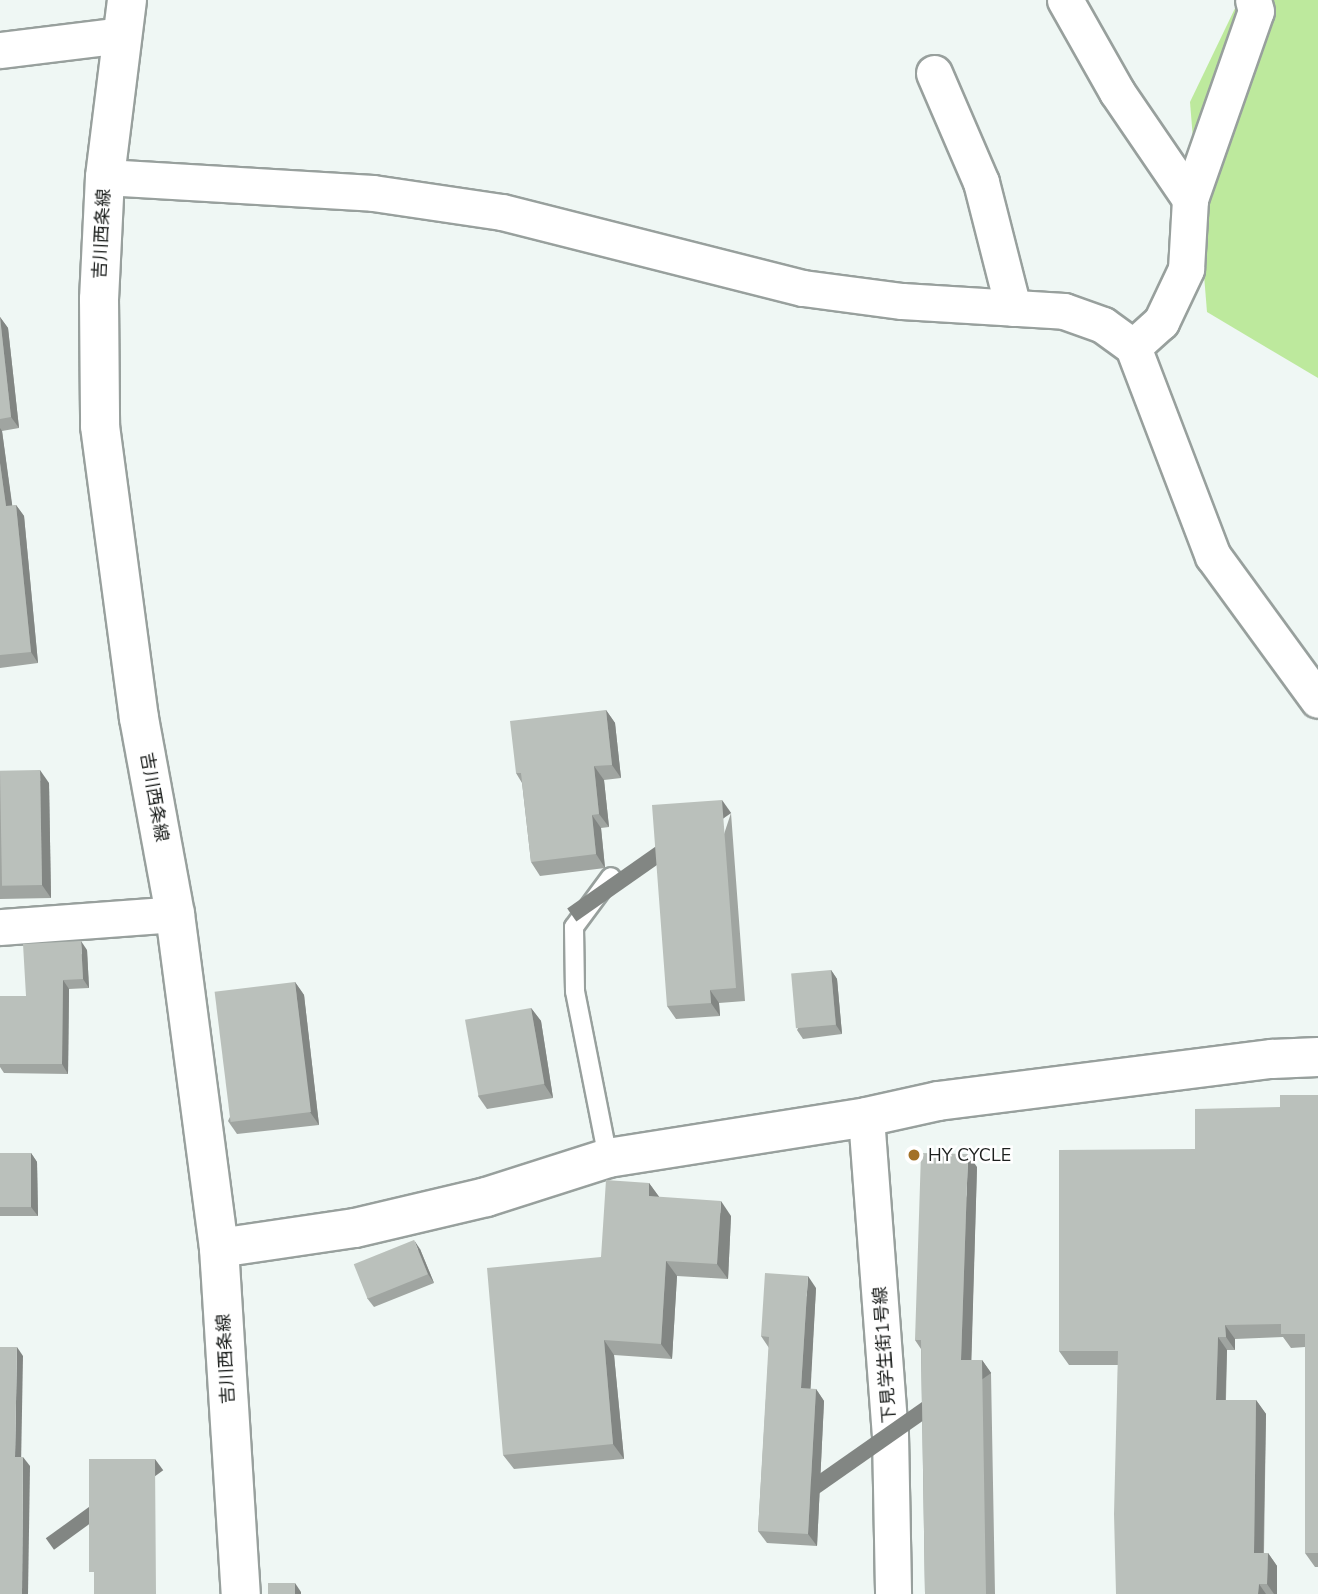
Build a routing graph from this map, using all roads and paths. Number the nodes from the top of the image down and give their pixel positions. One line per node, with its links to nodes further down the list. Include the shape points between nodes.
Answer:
1 (1065, 0): 7 (street, via 1116,92)
2 (1253, 0): 7 (street, via 1256,11)
3 (124, 18): 4 (street); 6 (main road, 吉川西条線)
4 (0, 50)
5 (934, 73): 8 (street, via 981,182)
6 (105, 177): 8 (street, via 386,194 502,212 803,288 902,301); 12 (main road, 吉川西条線, via 99,299 100,426 139,718)
7 (1190, 199): 9 (street, via 1186,269 1161,322)
8 (1013, 308): 9 (street, via 1064,312 1103,325)
9 (1133, 347): 10 (street, via 1213,556)
10 (1318, 700)
11 (611, 877): 16 (lane, via 574,927 575,991)
12 (175, 914): 13 (street); 17 (main road, 吉川西条線)
13 (0, 927)
14 (1318, 1056): 15 (main road, via 937,1101)
15 (866, 1117): 16 (main road); 19 (street, 下見学生街1号線, via 890,1434)
16 (608, 1158): 17 (main road, via 486,1196 355,1228)
17 (219, 1248): 18 (main road, 吉川西条線)
18 (241, 1594)
19 (893, 1594)

